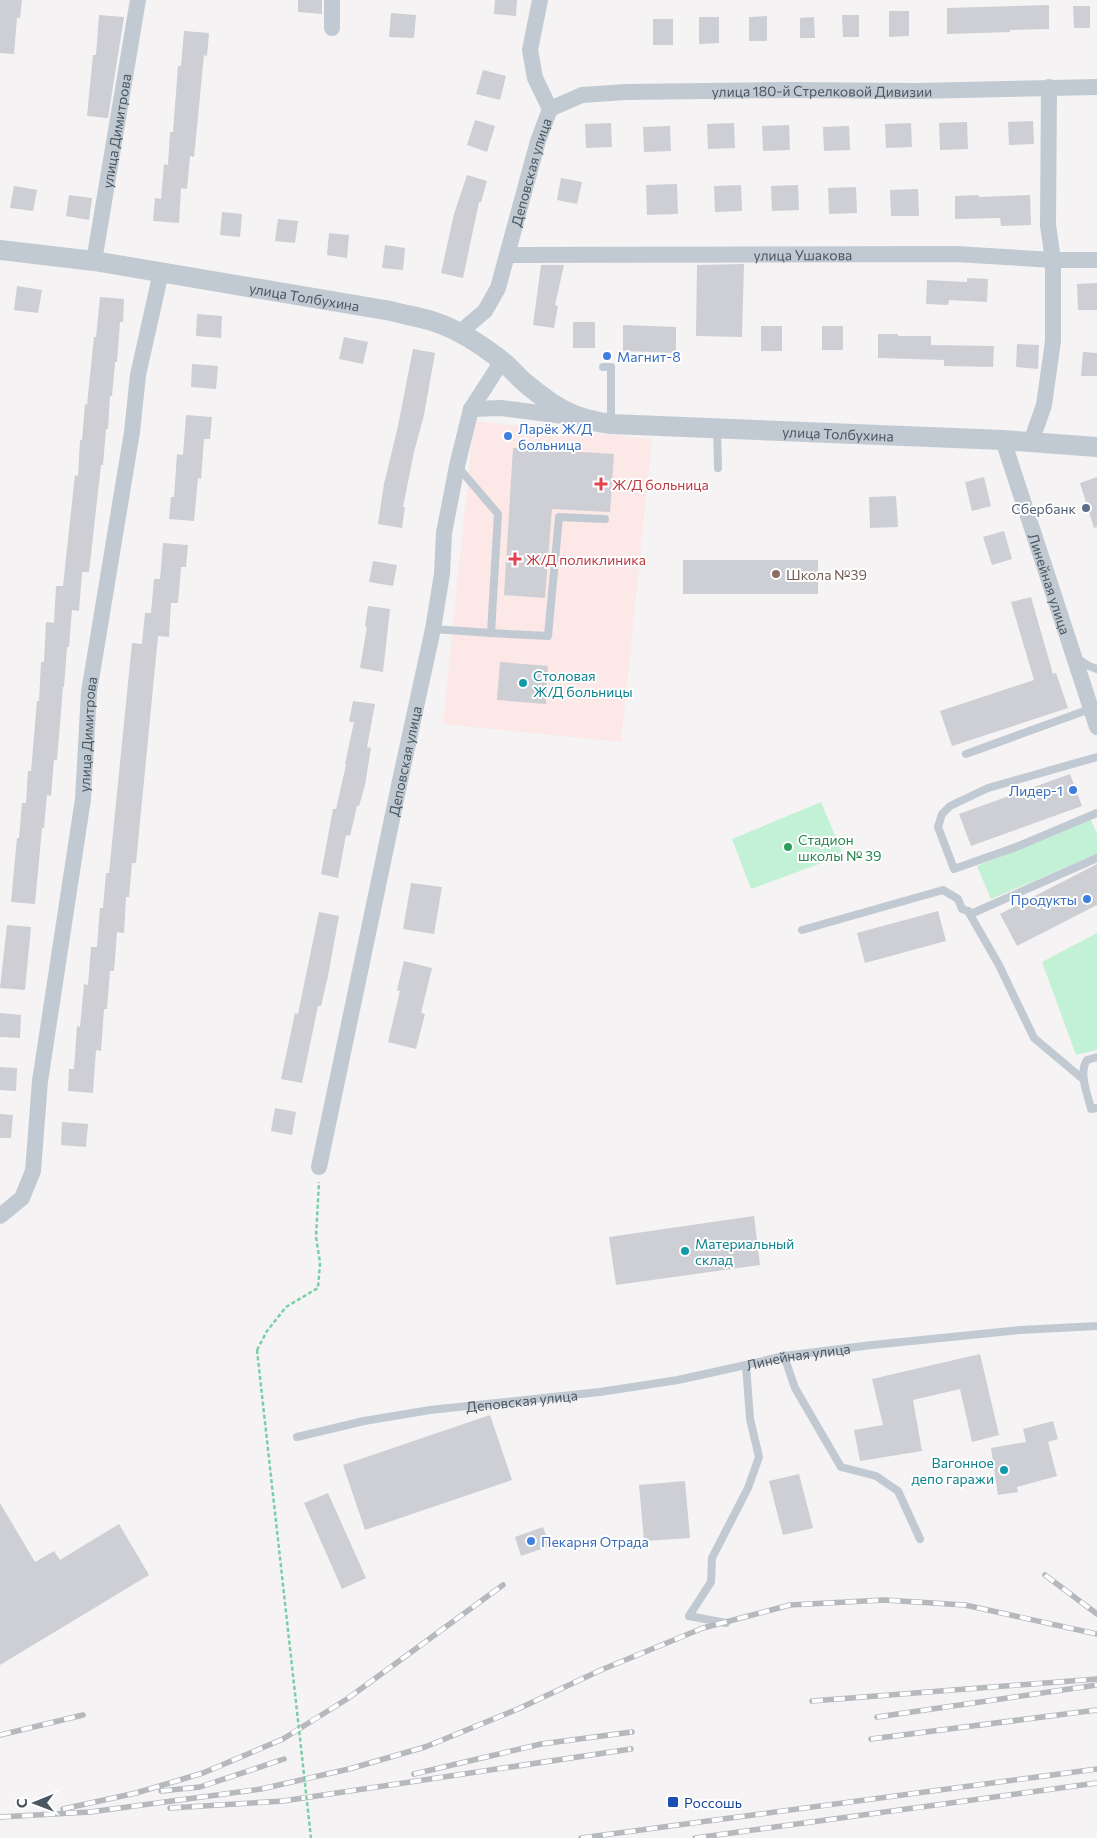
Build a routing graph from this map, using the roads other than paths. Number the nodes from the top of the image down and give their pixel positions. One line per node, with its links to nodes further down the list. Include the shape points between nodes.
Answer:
1 (138, 0): 12 (street, улица Димитрова)
2 (332, 0): 4 (street)
3 (540, 0): 7 (street, Деповская улица, via 530,50 535,78)
4 (332, 28)
5 (1049, 87): 6 (street, улица 180-й Стрелковой Дивизии); 7 (street, улица 180-й Стрелковой Дивизии, via 626,92 582,95); 10 (street, via 1048,225)
6 (1097, 87)
7 (550, 109): 9 (street, Деповская улица, via 538,140)
8 (0, 250): 12 (street, улица Толбухина)
9 (508, 256): 10 (street, улица Ушакова, via 955,254); 14 (street, Деповская улица, via 498,288 485,311)
10 (1053, 260): 11 (street, улица Ушакова); 22 (street, via 1053,341 1044,405)
11 (1097, 260)
12 (94, 261): 13 (street, улица Толбухина)
13 (161, 272): 14 (street, улица Толбухина, via 391,312 433,321); 43 (street, улица Димитрова, via 138,375 132,432 89,692 83,800 40,1081 33,1171 22,1198)
14 (459, 333): 15 (street, улица Толбухина)
15 (502, 361): 17 (street, Деповская улица); 18 (street, улица Толбухина, via 524,382)
16 (603, 367): 19 (lane, via 611,367)
17 (471, 409): 18 (street, улица Толбухина, via 501,408); 24 (street, Деповская улица)
18 (578, 418): 19 (street, улица Толбухина)
19 (612, 424): 20 (street, улица Толбухина)
20 (717, 429): 21 (street, улица Толбухина); 25 (lane)
21 (1003, 440): 22 (street, улица Толбухина); 29 (street, Линейная улица)
22 (1031, 442): 23 (street, улица Толбухина)
23 (1097, 447)
24 (456, 466): 27 (street, Деповская улица, via 444,533 442,574); 28 (lane, via 498,514)
25 (718, 468)
26 (605, 519): 28 (lane, via 559,517 548,636)
27 (433, 630): 28 (lane); 42 (street, Деповская улица)
28 (491, 633)
29 (1074, 657): 30 (lane); 31 (street, Линейная улица)
30 (1097, 669)
31 (1090, 709): 32 (street, Линейная улица); 33 (lane)
32 (1097, 728)
33 (966, 754)
34 (1097, 757): 35 (lane, via 988,788 950,806 942,814 938,827 954,869)
35 (1097, 813)
36 (1097, 858): 37 (lane, via 973,913)
37 (968, 912): 38 (lane, via 962,909 958,899 943,890); 40 (lane, via 999,965 1034,1038)
38 (802, 930)
39 (1097, 1057): 40 (lane, via 1087,1060)
40 (1084, 1080): 41 (lane, via 1091,1109)
41 (1097, 1108)
42 (319, 1167)
43 (0, 1216)
44 (1097, 1326): 45 (lane, Линейная улица, via 1020,1330)
45 (784, 1356): 46 (lane, Линейная улица); 48 (lane, via 794,1388 841,1467 876,1476 898,1490)
46 (746, 1365): 47 (lane, Деповская улица, via 600,1392 430,1410); 49 (lane, Линейная улица, via 750,1419 759,1457 748,1488 712,1558 711,1582 688,1616)
47 (296, 1437)
48 (920, 1539)
49 (726, 1623)

